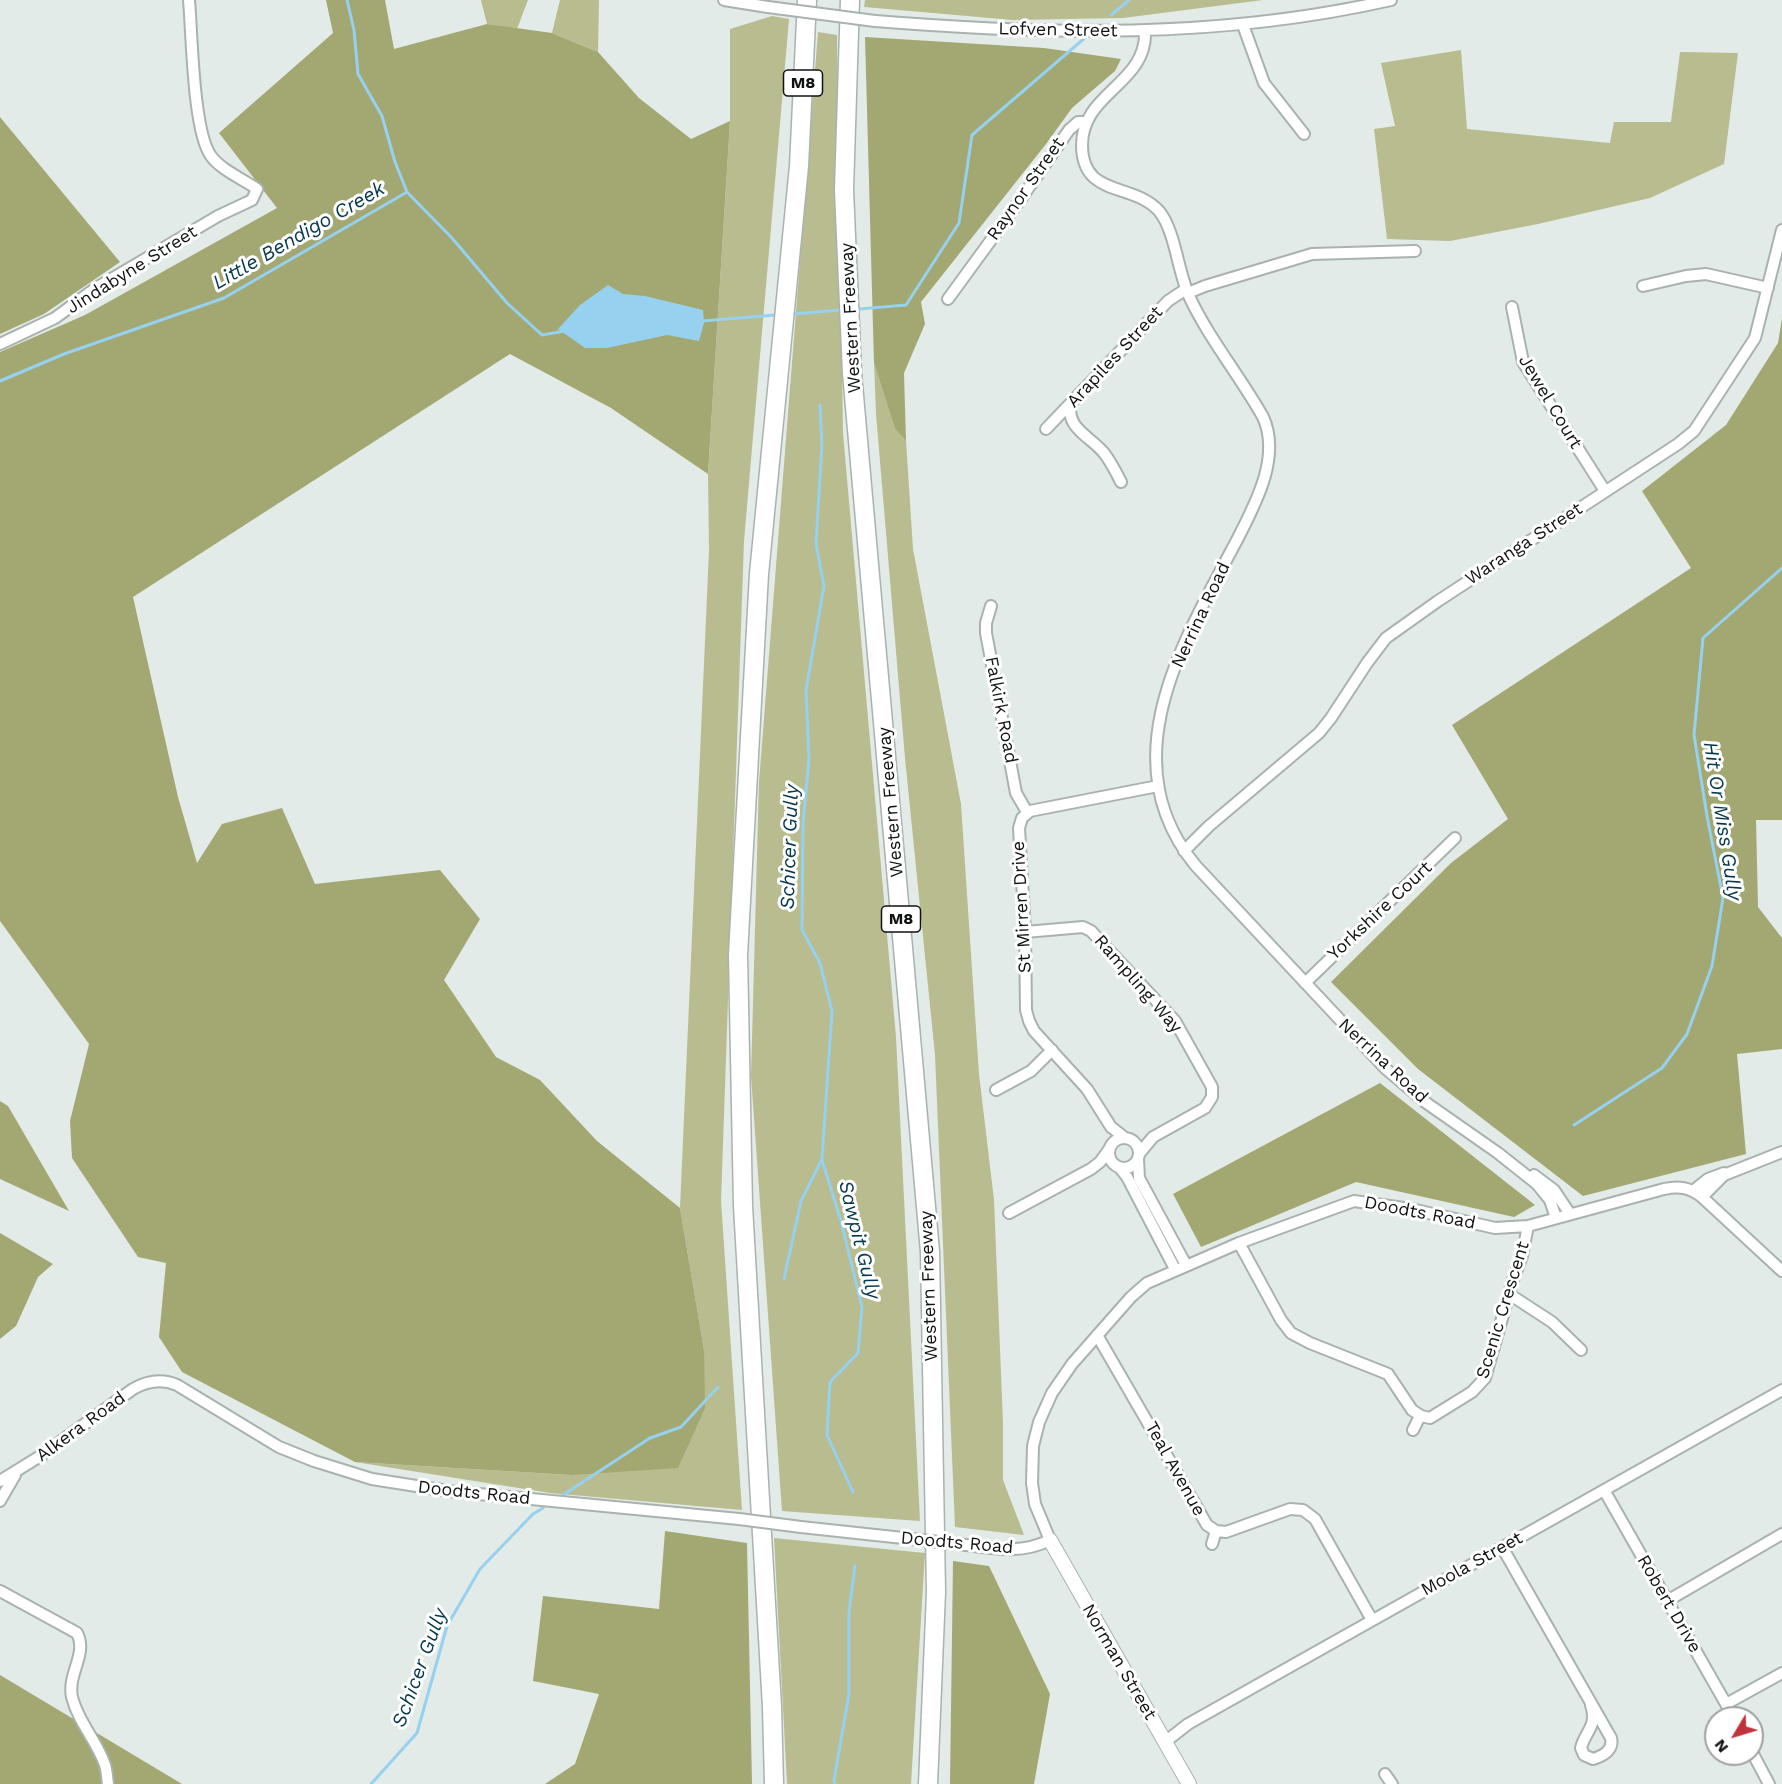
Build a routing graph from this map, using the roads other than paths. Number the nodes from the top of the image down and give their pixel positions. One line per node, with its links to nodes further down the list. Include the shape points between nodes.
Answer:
1 (189, 0): 17 (street, Jindabyne Street, via 196,94 205,146 212,158 257,189 252,200 96,288 55,318)
2 (724, 0): 7 (street, Lofven Street, bridge, via 875,21 1034,31)
3 (807, 0): 75 (highway, M8, via 799,166 759,574 738,955 743,1206)
4 (850, 0): 76 (highway, Western Freeway / M8, via 844,190 852,373 930,1252 936,1592)
5 (1391, 0): 6 (street, Lofven Street)
6 (1243, 25): 7 (street, Lofven Street); 9 (street, via 1264,83)
7 (1145, 30): 8 (street, Raynor Street, via 1144,49 1136,67 1099,103)
8 (1086, 122): 14 (street, Nerrina Road, via 1082,147 1090,173 1101,183 1140,198 1158,210); 15 (street, Raynor Street, via 1078,122 1069,130)
9 (1304, 134)
10 (1782, 230): 13 (street, Waranga Street)
11 (1415, 251): 14 (street, Arapiles Street, via 1312,254)
12 (1643, 286): 13 (street, via 1706,274)
13 (1768, 288): 21 (street, Waranga Street, via 1753,342 1694,431)
14 (1187, 291): 18 (street, Arapiles Street, via 1168,301); 23 (street, Nerrina Road, via 1263,417 1269,450 1256,502 1181,650 1171,678 1156,737)
15 (948, 299)
16 (1512, 307): 21 (street, Jewel Court, via 1523,362)
17 (0, 344)
18 (1071, 403): 19 (street, Arapiles Street); 20 (street, via 1072,423 1102,451)
19 (1046, 429)
20 (1121, 482)
21 (1605, 490): 26 (street, Waranga Street, via 1386,638 1319,733)
22 (991, 606): 24 (street, Falkirk Road, via 986,627 989,650 1016,793)
23 (1158, 786): 24 (street); 26 (street, Nerrina Road, via 1165,815)
24 (1027, 812): 27 (street, St Mirren Drive, via 1019,828)
25 (1455, 838): 28 (street, Yorkshire Court)
26 (1181, 847): 28 (street, Nerrina Road)
27 (1025, 932): 29 (street, St Mirren Drive, via 1028,1018); 32 (street, Rampling Way, via 1083,927 1091,931 1174,1021 1213,1090 1209,1104 1202,1110)
28 (1305, 983): 36 (street, Nerrina Road, via 1405,1086)
29 (1052, 1050): 30 (street, via 1031,1071); 31 (street, St Mirren Drive)
30 (996, 1090)
31 (1101, 1111): 33 (street, St Mirren Drive, via 1113,1129); 34 (street, St Mirren Drive)
32 (1160, 1132): 33 (street); 37 (street)
33 (1126, 1138): 34 (street, via 1116,1140); 37 (street, via 1135,1142)
34 (1110, 1147): 38 (street, via 1110,1158); 39 (street)
35 (1782, 1152): 40 (street, via 1713,1176)
36 (1498, 1153): 42 (street, Nerrina Road, via 1548,1184); 43 (street, Nerrina Road, via 1543,1191)
37 (1138, 1156): 38 (street, via 1131,1166); 46 (street, via 1141,1181)
38 (1118, 1166): 39 (street); 47 (street)
39 (1091, 1169): 41 (street)
40 (1697, 1194): 42 (street, Doodts Road, via 1671,1188); 48 (street)
41 (1009, 1213)
42 (1570, 1214): 43 (street, Doodts Road)
43 (1556, 1218): 44 (street, Doodts Road)
44 (1528, 1226): 45 (street, Doodts Road, via 1495,1228 1354,1201); 49 (street, Scenic Crescent)
45 (1239, 1243): 46 (street, Doodts Road); 54 (street, via 1291,1333 1302,1343 1388,1374 1410,1408)
46 (1186, 1265): 47 (street, Doodts Road)
47 (1175, 1269): 50 (street, Doodts Road, via 1141,1288)
48 (1782, 1271)
49 (1509, 1294): 51 (street, via 1552,1322); 54 (street, Scenic Crescent, via 1484,1381 1436,1416)
50 (1097, 1335): 60 (street, Teal Avenue, via 1201,1517); 62 (street, Doodts Road, via 1062,1378 1037,1430 1033,1493)
51 (1581, 1350)
52 (164, 1381): 56 (street, Alkera Road, via 133,1389); 62 (street, Doodts Road, bridge, via 177,1385 279,1447 372,1479 448,1491 966,1545 1022,1550)
53 (1782, 1390): 58 (street, Moola Street)
54 (1420, 1416): 55 (street)
55 (1413, 1430)
56 (16, 1472): 57 (street, Alkera Road); 59 (street)
57 (0, 1481)
58 (1604, 1490): 64 (street, Moola Street); 66 (street, Robert Drive)
59 (0, 1501)
60 (1216, 1531): 63 (street); 67 (street, Teal Avenue, via 1231,1531 1290,1509 1308,1512)
61 (1782, 1534): 66 (street)
62 (1050, 1540): 71 (street, Norman Street)
63 (1212, 1544)
64 (1502, 1547): 67 (street, Moola Street); 70 (street)
65 (0, 1591): 74 (street, via 77,1633 81,1652 71,1695 105,1766)
66 (1667, 1601): 69 (street, Robert Drive)
67 (1372, 1620): 71 (street, Moola Street, via 1188,1724)
68 (1782, 1673): 69 (street)
69 (1726, 1704)
70 (1591, 1705): 70 (street, via 1612,1741 1608,1751 1593,1759 1581,1750 1593,1724)
71 (1165, 1742): 77 (street, Norman Street)
72 (1759, 1766): 79 (street)
73 (1385, 1774): 78 (street)
74 (108, 1784)
75 (774, 1784)
76 (928, 1784)
77 (1189, 1784)
78 (1392, 1784)
79 (1769, 1784)

